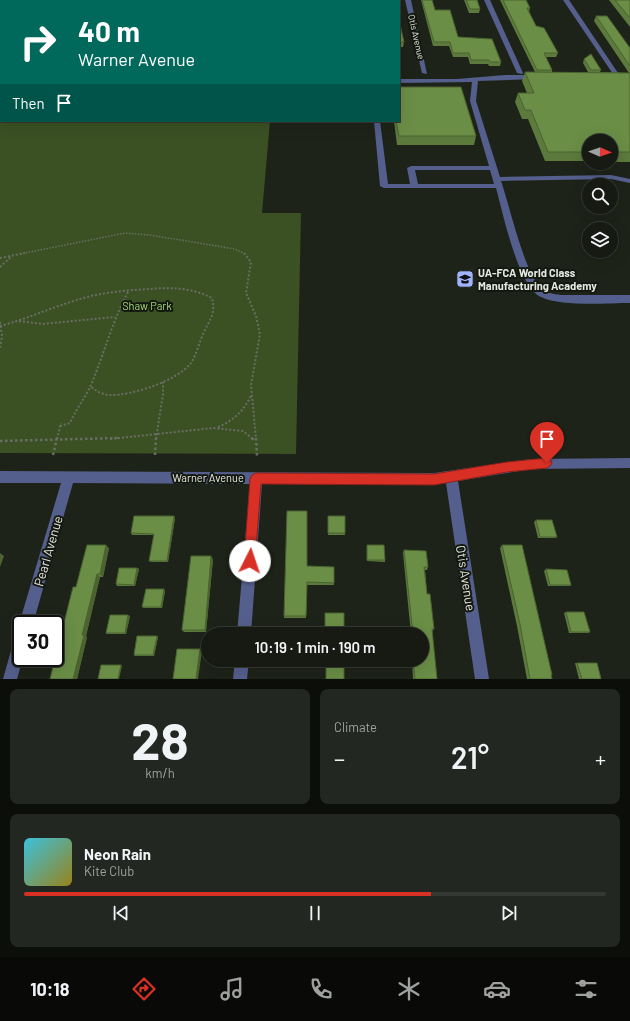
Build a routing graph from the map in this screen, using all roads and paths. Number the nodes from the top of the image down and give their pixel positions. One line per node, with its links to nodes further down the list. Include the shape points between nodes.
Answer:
1 (408, 0): 4 (street, Otis Avenue)
2 (487, 0): 5 (street)
3 (566, 0): 6 (street)
4 (425, 73)
5 (520, 73)
6 (615, 73)
7 (544, 77): 10 (street)
8 (606, 77): 9 (street)
9 (622, 78)
10 (475, 80): 11 (street); 13 (street, via 473,101)
11 (400, 81)
12 (377, 122): 16 (street, via 384,186)
13 (493, 168): 15 (street); 16 (street, via 411,168)
14 (630, 181): 15 (street, via 611,177)
15 (498, 183): 16 (street); 21 (street, via 528,277 539,293 561,299)
16 (414, 186)
17 (12, 256): 18 (path); 19 (path); 29 (path, via 125,233 241,251 251,262 246,294 256,316 260,334 252,371)
18 (0, 258)
19 (0, 267)
20 (128, 292): 22 (path); 23 (path, via 87,297); 27 (path, via 154,288 198,290 207,294 215,304 191,363)
21 (630, 299)
22 (115, 317): 23 (path, via 42,324); 28 (path)
23 (19, 320): 25 (path)
24 (0, 322): 25 (path)
25 (0, 325): 26 (path)
26 (0, 349)
27 (163, 382): 28 (path, via 115,395 98,393); 31 (path)
28 (90, 386): 33 (path, via 70,423 60,425)
29 (251, 394): 30 (path, via 245,407 235,417 228,423); 34 (path)
30 (214, 428): 31 (path); 34 (path, via 243,431 252,438)
31 (157, 434): 33 (path, via 105,440); 36 (path)
32 (0, 441): 33 (path)
33 (56, 441): 35 (path)
34 (256, 446): 37 (path)
35 (53, 455)
36 (154, 456)
37 (257, 456)
38 (630, 463): 41 (street, Warner Avenue, via 530,464)
39 (0, 477): 40 (street, Warner Avenue)
40 (69, 477): 42 (street, Warner Avenue); 43 (street, Pearl Avenue)
41 (451, 477): 42 (street, Warner Avenue); 49 (street, Otis Avenue)
42 (256, 479): 44 (street)
43 (29, 615)
44 (245, 627)
45 (13, 667): 47 (street)
46 (241, 667): 48 (street)
47 (10, 679)
48 (240, 679)
49 (482, 679)

